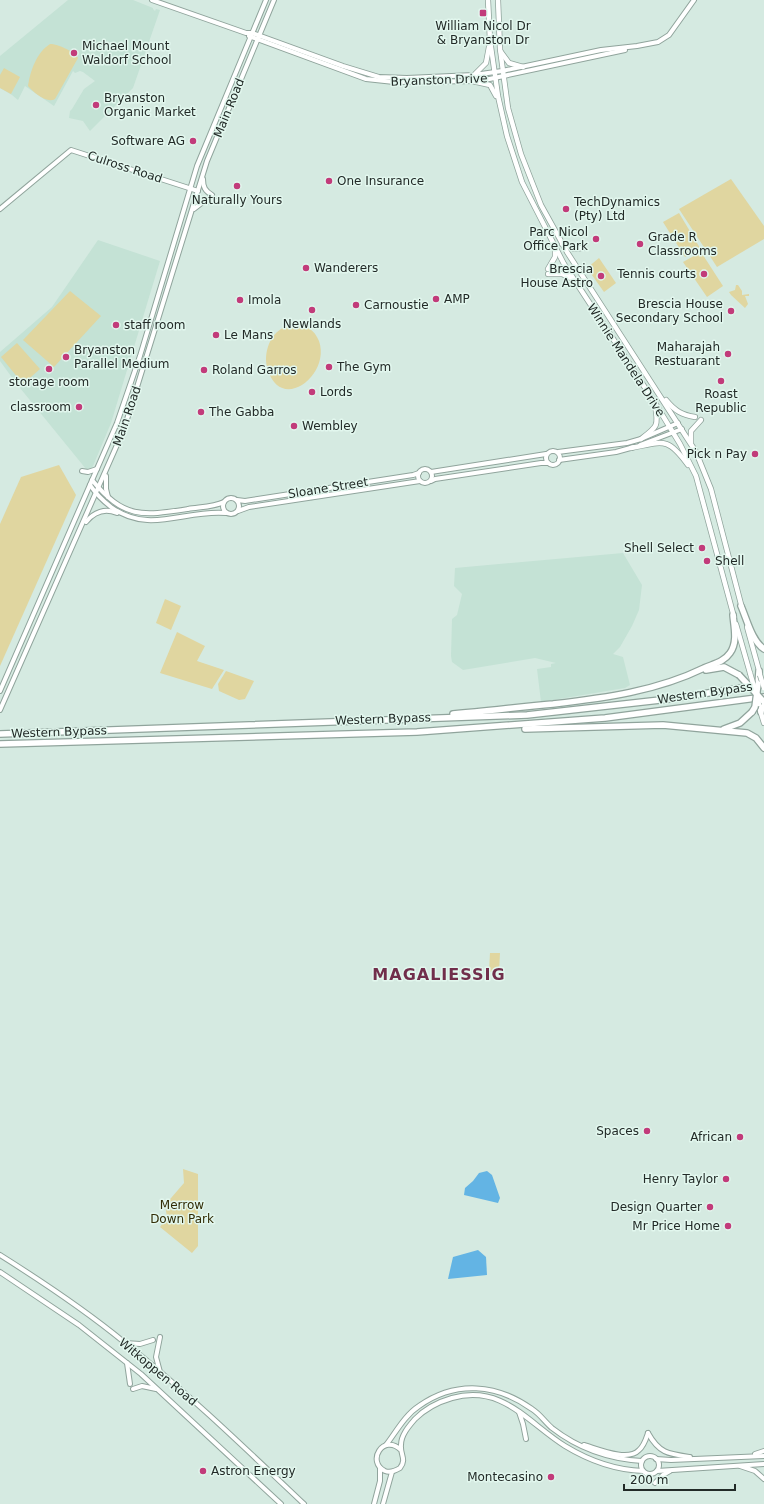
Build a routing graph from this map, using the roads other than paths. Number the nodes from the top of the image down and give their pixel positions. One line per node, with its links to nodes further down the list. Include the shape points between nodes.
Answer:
1 (152, 0): 8 (main road)
2 (266, 0): 9 (main road, Main Road)
3 (274, 0): 7 (main road, Main Road)
4 (488, 0): 12 (main road, Winnie Mandela Drive)
5 (498, 0): 15 (main road, Winnie Mandela Drive)
6 (694, 0): 13 (main road, Bryanston Drive, via 673,31 665,38)
7 (263, 26): 10 (main road, Main Road); 11 (main road)
8 (236, 30): 9 (main road); 14 (main road, via 246,38)
9 (251, 35): 10 (main road, Bryanston Drive); 14 (main road, Main Road)
10 (258, 38): 11 (main road, Bryanston Drive); 20 (main road, Bryanston Drive, via 371,80); 22 (main road, Main Road)
11 (269, 39): 18 (main road, Bryanston Drive, via 379,77)
12 (490, 40): 18 (main road, via 486,63); 19 (main road, Winnie Mandela Drive)
13 (637, 46): 16 (main road, Bryanston Drive, via 601,50); 17 (main road, Bryanston Drive, via 591,58)
14 (246, 49): 24 (main road, Main Road, via 202,152)
15 (500, 49): 16 (main road, via 509,63); 17 (main road, Winnie Mandela Drive)
16 (523, 67): 17 (main road, Bryanston Drive)
17 (502, 74): 19 (main road, Bryanston Drive); 31 (main road, Winnie Mandela Drive, via 512,128 521,154 541,205)
18 (474, 75): 19 (main road, Bryanston Drive)
19 (494, 76): 20 (main road, Bryanston Drive); 21 (main road, Winnie Mandela Drive)
20 (472, 81): 21 (main road, via 490,85)
21 (499, 103): 32 (main road, Winnie Mandela Drive, via 508,142 522,182)
22 (203, 174): 26 (main road, Main Road); 27 (main road, via 204,188)
23 (180, 185): 24 (main road, Culross Road); 25 (main road, Culross Road); 29 (main road, Culross Road, via 71,150)
24 (190, 188): 25 (main road, Main Road); 26 (main road, Culross Road)
25 (189, 193): 26 (main road, Culross Road); 50 (main road, Main Road, via 132,379)
26 (197, 193): 30 (main road, Main Road)
27 (212, 195)
28 (216, 201): 30 (main road, via 203,202)
29 (0, 209)
30 (191, 213): 52 (main road, Main Road, via 128,418)
31 (562, 244): 33 (main road, via 574,249); 35 (main road, Winnie Mandela Drive)
32 (555, 247): 34 (main road, Winnie Mandela Drive); 34 (main road, via 554,258 548,271)
33 (583, 248)
34 (574, 280): 36 (main road, Winnie Mandela Drive)
35 (654, 387): 37 (main road, via 678,413); 39 (main road, Winnie Mandela Drive)
36 (655, 403): 40 (main road, Winnie Mandela Drive); 43 (main road, via 657,423)
37 (695, 417)
38 (700, 420): 44 (main road, via 692,430)
39 (678, 423): 40 (main road); 41 (main road, Winnie Mandela Drive)
40 (669, 426): 42 (main road, Winnie Mandela Drive); 43 (main road)
41 (682, 429): 42 (main road); 44 (main road, Winnie Mandela Drive)
42 (673, 432): 45 (main road); 55 (main road, Winnie Mandela Drive)
43 (641, 439): 46 (main road)
44 (691, 444): 74 (main road, Winnie Mandela Drive, via 710,489)
45 (631, 448): 48 (main road); 55 (main road, via 660,442 669,444 682,456)
46 (558, 452): 47 (main road, via 552,450); 48 (main road)
47 (546, 454): 49 (main road, via 545,459); 54 (main road)
48 (559, 460): 49 (main road, via 554,465)
49 (548, 463): 56 (main road)
50 (98, 468): 51 (main road, via 90,472); 57 (main road, Main Road)
51 (82, 471)
52 (106, 472): 59 (main road, Main Road); 64 (main road)
53 (419, 472): 54 (main road, via 424,469); 58 (main road); 61 (main road, Sloane Street)
54 (431, 472): 56 (main road)
55 (696, 476): 75 (main road, Winnie Mandela Drive)
56 (431, 481): 58 (main road)
57 (91, 482): 59 (main road); 60 (main road); 82 (main road, Main Road)
58 (420, 482): 62 (main road, Sloane Street)
59 (98, 488): 60 (main road, Main Road); 64 (main road)
60 (96, 494): 72 (main road); 73 (main road, Main Road)
61 (285, 494): 62 (main road, via 310,494); 63 (main road, Sloane Street)
62 (312, 497): 68 (main road, Sloane Street)
63 (262, 498): 66 (main road, Sloane Street); 68 (main road)
64 (109, 499): 67 (main road, via 132,511 154,514)
65 (237, 500): 66 (main road, Sloane Street); 67 (main road, via 230,498); 70 (main road, via 240,506)
66 (252, 500): 69 (main road)
67 (224, 502): 71 (main road)
68 (273, 503): 69 (main road, Sloane Street)
69 (256, 506): 70 (main road, Sloane Street)
70 (238, 511): 71 (main road, via 232,515)
71 (226, 513): 72 (main road, via 214,512 153,521)
72 (132, 518): 73 (main road, via 104,511 93,515)
73 (83, 525): 85 (main road, Main Road)
74 (741, 606): 76 (highway, via 755,638); 77 (main road, Winnie Mandela Drive)
75 (733, 615): 78 (highway, via 735,639 732,651 721,661); 79 (main road, Winnie Mandela Drive)
76 (764, 649)
77 (759, 671): 80 (highway, bridge); 81 (main road, Winnie Mandela Drive, bridge)
78 (698, 672): 83 (highway, bridge, via 724,667 739,675); 87 (highway, via 617,696)
79 (750, 673): 80 (highway, bridge); 83 (main road, Winnie Mandela Drive, bridge)
80 (761, 684): 81 (highway, bridge); 83 (highway, bridge); 87 (highway, Western Bypass, via 669,699 527,715)
81 (764, 689)
82 (0, 691)
83 (757, 694): 84 (highway, bridge); 86 (main road, Winnie Mandela Drive, bridge); 89 (highway, bridge, via 755,707 740,724)
84 (764, 699): 86 (highway); 90 (highway, Western Bypass, via 605,718)
85 (0, 710)
86 (761, 712): 88 (main road, Winnie Mandela Drive)
87 (419, 718): 91 (highway, Western Bypass)
88 (764, 723)
89 (720, 730): 90 (highway, via 663,725); 93 (highway, via 747,733 756,738)
90 (417, 732): 92 (highway, Western Bypass)
91 (0, 734)
92 (0, 744)
93 (764, 748)
94 (0, 1255): 98 (main road, Witkoppen Road)
95 (0, 1272): 99 (main road, Witkoppen Road, via 79,1325)
96 (160, 1337): 100 (main road, via 156,1357)
97 (153, 1340): 98 (main road, via 140,1344)
98 (124, 1342): 100 (main road, Witkoppen Road)
99 (127, 1363): 101 (main road); 103 (main road, Witkoppen Road)
100 (160, 1372): 125 (main road, Witkoppen Road)
101 (130, 1384)
102 (133, 1389): 103 (main road, via 143,1386)
103 (159, 1389): 124 (main road, Witkoppen Road)
104 (519, 1412): 105 (main road); 108 (main road, via 491,1398 469,1396 446,1400 416,1418 404,1433); 119 (main road, via 565,1446 587,1457 605,1464)
105 (526, 1439)
106 (577, 1443): 107 (main road, via 559,1433 522,1402 493,1390 474,1388 444,1393 418,1406); 112 (main road, via 629,1456 639,1451 648,1433 661,1450); 114 (main road, via 610,1457)
107 (386, 1446): 108 (main road, via 394,1445); 117 (main road, via 380,1449 376,1457)
108 (401, 1450): 121 (main road, via 404,1458 402,1465)
109 (764, 1451): 110 (main road)
110 (743, 1456): 111 (main road); 112 (main road)
111 (764, 1456)
112 (701, 1458): 113 (main road)
113 (656, 1459): 114 (main road, via 648,1456); 120 (main road, via 659,1466)
114 (642, 1461): 119 (main road)
115 (764, 1464): 116 (main road)
116 (736, 1465): 118 (main road); 122 (main road, via 755,1471)
117 (380, 1468): 121 (main road); 126 (main road, via 380,1481)
118 (680, 1469): 120 (main road); 123 (main road, via 663,1475)
119 (643, 1470): 120 (main road, via 650,1474)
120 (657, 1471)
121 (392, 1472): 127 (main road)
122 (764, 1479)
123 (655, 1483)
124 (281, 1504)
125 (304, 1504)
126 (374, 1504)
127 (383, 1504)

